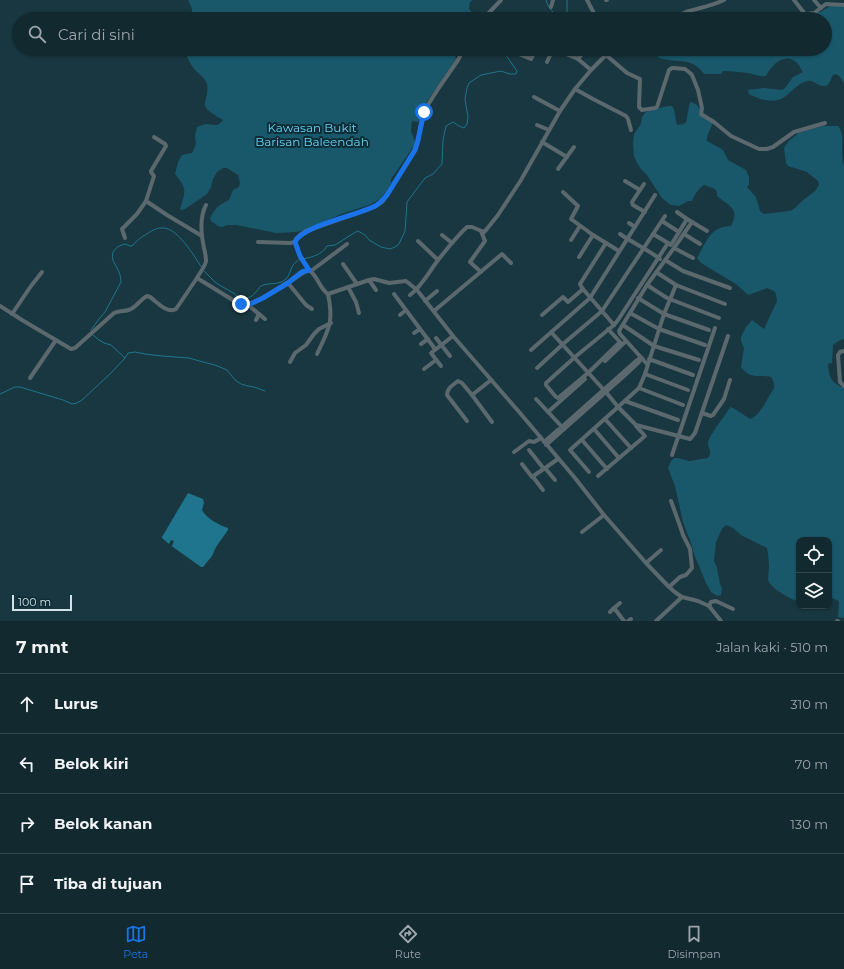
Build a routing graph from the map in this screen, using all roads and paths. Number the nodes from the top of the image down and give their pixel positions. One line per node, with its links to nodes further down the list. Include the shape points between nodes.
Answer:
1 (501, 0): 12 (street)
2 (554, 0): 10 (street)
3 (587, 0): 13 (street)
4 (724, 0): 14 (street)
5 (794, 0): 15 (street)
6 (814, 0): 11 (street)
7 (835, 0): 8 (street)
8 (826, 4): 9 (street); 11 (street)
9 (844, 5)
10 (551, 7)
11 (821, 8): 16 (street)
12 (490, 12)
13 (593, 12)
14 (686, 12)
15 (803, 12)
16 (815, 12)
17 (460, 56): 70 (street, via 426,108 415,150 382,201 374,207 306,231)
18 (524, 56): 19 (street, via 531,59)
19 (532, 56)
20 (550, 56): 26 (street)
21 (570, 56): 25 (street)
22 (580, 56): 25 (street)
23 (605, 56): 27 (street)
24 (607, 56): 31 (street, via 627,73 640,79 639,107 642,110 657,107 669,70 685,69 692,75 698,90 701,114 731,136 759,149 768,149 794,132)
25 (578, 59): 27 (street)
26 (547, 62)
27 (591, 70): 28 (street)
28 (575, 89): 30 (street); 34 (street, via 626,116)
29 (534, 97): 30 (street)
30 (560, 110): 33 (street)
31 (825, 123)
32 (537, 125): 33 (street)
33 (549, 130): 36 (street)
34 (631, 130)
35 (154, 137): 45 (street, via 166,146 151,170 154,176)
36 (542, 142): 38 (street); 56 (street, via 522,180 486,230)
37 (574, 147): 38 (street)
38 (567, 157): 39 (street)
39 (558, 169)
40 (625, 181): 42 (street)
41 (644, 184): 42 (street)
42 (640, 190): 47 (street, via 632,203)
43 (563, 192): 54 (street, via 578,206 571,219)
44 (655, 195): 47 (street)
45 (146, 201): 64 (street); 65 (street, via 122,228)
46 (206, 205): 64 (street, via 202,216)
47 (645, 212): 55 (street)
48 (677, 212): 50 (street)
49 (665, 216): 51 (street)
50 (687, 219): 53 (street); 58 (street)
51 (662, 220): 58 (street); 60 (street)
52 (629, 222): 55 (street)
53 (692, 222): 57 (street); 61 (street)
54 (580, 226): 63 (street); 67 (street)
55 (635, 227): 68 (street)
56 (481, 231): 71 (street, via 467,227); 88 (street, via 485,241 470,262)
57 (707, 231)
58 (679, 232): 73 (street, via 671,245)
59 (620, 234): 68 (street)
60 (653, 234): 73 (street); 76 (street)
61 (684, 234): 75 (street); 77 (street)
62 (442, 235): 71 (street)
63 (593, 235): 72 (street); 79 (street)
64 (202, 236): 90 (street, via 206,262)
65 (125, 238)
66 (418, 240): 82 (street)
67 (571, 240)
68 (627, 240): 76 (street); 78 (street)
69 (258, 242): 70 (street)
70 (295, 242): 86 (street, via 301,258)
71 (452, 243): 82 (street)
72 (606, 243): 78 (street); 98 (street, via 580,284)
73 (668, 243): 80 (street)
74 (347, 244): 86 (street)
75 (700, 244)
76 (644, 248): 80 (street); 114 (street)
77 (674, 248): 81 (street); 83 (street)
78 (620, 251): 105 (street)
79 (579, 257)
80 (659, 258): 83 (street); 127 (street)
81 (693, 258)
82 (438, 260): 100 (street)
83 (664, 261): 89 (street); 97 (street, via 683,271)
84 (511, 262): 88 (street, via 502,254)
85 (343, 264): 93 (street)
86 (310, 271): 92 (street, via 302,272); 102 (street)
87 (42, 272): 118 (street)
88 (481, 272): 115 (street)
89 (656, 272): 94 (street); 95 (street)
90 (197, 278): 110 (street, via 236,302); 140 (street, via 173,311 147,296 130,310 114,313 74,348)
91 (369, 280): 93 (street); 99 (street); 100 (street, via 389,283 406,281)
92 (288, 283): 110 (street); 112 (street)
93 (357, 284): 96 (street)
94 (647, 285): 106 (street); 107 (street)
95 (676, 285): 107 (street); 109 (street)
96 (348, 288): 102 (street); 117 (street)
97 (730, 288)
98 (583, 289): 105 (street); 122 (street, via 568,302 563,297)
99 (376, 290)
100 (417, 290): 104 (street); 108 (street)
101 (437, 291): 108 (street)
102 (328, 294): 126 (street, via 332,314)
103 (394, 294): 113 (street)
104 (410, 295)
105 (590, 298): 114 (street); 134 (street)
106 (638, 298): 116 (street); 120 (street)
107 (670, 299): 120 (street); 123 (street)
108 (425, 301): 115 (street)
109 (725, 304)
110 (248, 305): 119 (street)
111 (0, 306): 118 (street)
112 (312, 309)
113 (406, 310): 121 (street); 129 (street)
114 (602, 311): 127 (street); 143 (street)
115 (434, 312): 136 (street)
116 (630, 312): 128 (street); 132 (street)
117 (359, 313)
118 (12, 314): 140 (street)
119 (259, 314): 124 (street); 125 (street)
120 (664, 314): 132 (street); 133 (street)
121 (400, 315)
122 (542, 315)
123 (719, 318)
124 (265, 319)
125 (256, 320)
126 (330, 323): 150 (street); 157 (street, via 319,329)
127 (614, 325): 131 (street)
128 (622, 325): 141 (street, via 619,331); 146 (street)
129 (420, 328): 135 (street); 139 (street)
130 (715, 328): 186 (street)
131 (608, 329): 152 (street); 162 (street, via 620,342)
132 (659, 329): 145 (street); 146 (street)
133 (709, 330)
134 (551, 332): 143 (street); 148 (street)
135 (414, 333)
136 (453, 336): 144 (street); 166 (street)
137 (728, 336): 178 (street)
138 (436, 338): 144 (street)
139 (428, 339): 142 (street); 147 (street)
140 (56, 340): 165 (street)
141 (626, 341): 153 (street); 162 (street)
142 (421, 344)
143 (563, 344): 152 (street); 160 (street)
144 (441, 345): 147 (street); 151 (street)
145 (705, 345)
146 (654, 346): 154 (street); 156 (street)
147 (435, 349): 155 (street, via 431,353)
148 (531, 350)
149 (844, 351): 168 (street, via 838,355 840,382)
150 (317, 354)
151 (450, 356)
152 (575, 357): 162 (street); 162 (street, via 546,385 558,398)
153 (642, 358): 158 (street); 171 (street)
154 (649, 359): 158 (street); 164 (street)
155 (436, 360): 159 (street); 161 (street)
156 (699, 360)
157 (290, 362)
158 (648, 364): 163 (street)
159 (441, 366)
160 (537, 368)
161 (424, 369)
162 (589, 374): 171 (street); 177 (street)
163 (645, 374): 169 (street); 170 (street)
164 (693, 375)
165 (30, 378)
166 (492, 380): 172 (street); 187 (street)
167 (730, 380): 178 (street, via 724,399 713,415)
168 (844, 386)
169 (639, 388): 174 (street); 175 (street)
170 (688, 390)
171 (605, 391): 176 (street); 184 (street)
172 (472, 395): 181 (street, via 462,382 458,382 447,393); 182 (street)
173 (536, 399): 177 (street)
174 (625, 401): 176 (street); 180 (street)
175 (683, 405)
176 (618, 407): 179 (street); 183 (street)
177 (548, 412): 184 (street)
178 (702, 413): 186 (street, via 690,440)
179 (605, 418): 185 (street); 190 (street)
180 (678, 420)
181 (467, 421)
182 (492, 422)
183 (636, 425): 186 (street); 190 (street, via 644,436)
184 (563, 428): 189 (street)
185 (594, 428): 188 (street); 194 (street)
186 (678, 436): 193 (street)
187 (541, 438): 189 (street); 192 (street, via 534,442 529,441)
188 (582, 440): 198 (street); 199 (street, via 570,450)
189 (545, 443): 195 (street)
190 (631, 448): 194 (street)
191 (530, 450): 197 (street)
192 (514, 452)
193 (672, 455)
194 (619, 458): 198 (street)
195 (558, 459): 197 (street); 205 (street)
196 (522, 464): 201 (street)
197 (545, 468): 201 (street); 202 (street)
198 (607, 469): 200 (street)
199 (589, 472)
200 (598, 476)
201 (533, 477): 203 (street)
202 (556, 480)
203 (543, 490)
204 (671, 501): 209 (street, via 690,549 692,568)
205 (604, 515): 206 (street); 208 (street)
206 (582, 532)
207 (661, 550): 208 (street)
208 (646, 563): 209 (street)
209 (669, 587): 210 (street)
210 (682, 597): 212 (street); 217 (street)
211 (620, 603): 213 (street)
212 (709, 606): 214 (street, via 711,602 716,601); 218 (street)
213 (614, 608): 215 (street); 216 (street)
214 (733, 609)
215 (610, 612)
216 (624, 621)
217 (656, 621)
218 (721, 621)

